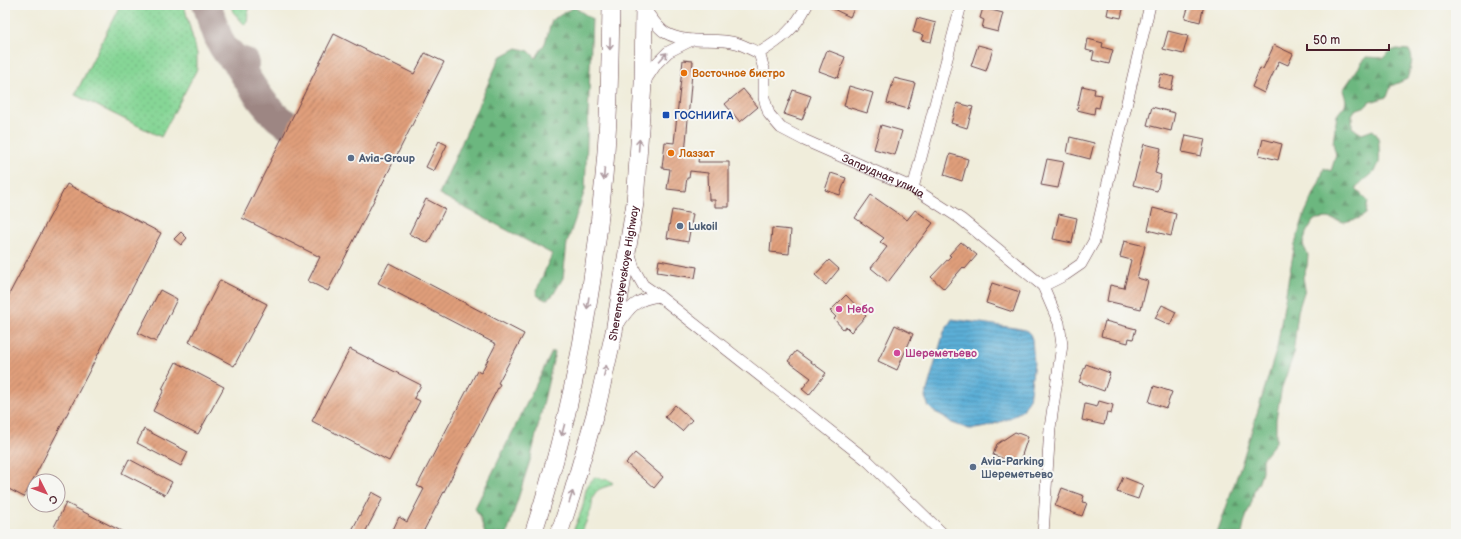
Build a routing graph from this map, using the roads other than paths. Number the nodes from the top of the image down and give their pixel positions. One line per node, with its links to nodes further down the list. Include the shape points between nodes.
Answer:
1 (611, 5): 14 (main road, one-way to 14, via 609,92 602,196 582,345 570,404)
2 (807, 5): 7 (street, via 800,19 781,39)
3 (960, 5): 9 (street)
4 (1150, 5): 11 (street, via 1094,241 1081,264)
5 (644, 6): 6 (street, via 658,27 666,33); 8 (main road, Sheremetyevskoye Highway)
6 (692, 40): 7 (street, via 736,43); 8 (street, one-way to 6, via 668,52)
7 (759, 53): 9 (street, Запрудная улица, via 764,69 764,98 769,114 781,128)
8 (643, 84): 10 (main road, Sheremetyevskoye Highway, one-way to 8, via 635,203)
9 (913, 188): 11 (street, Запрудная улица, via 962,219)
10 (628, 246): 12 (street, via 634,269 643,285); 13 (main road, Sheremetyevskoye Highway)
11 (1043, 286): 17 (street, via 1059,323 1062,345 1050,428)
12 (659, 296): 13 (street, via 644,298 634,305 624,315); 16 (street, via 868,461)
13 (614, 332): 15 (main road, Sheremetyevskoye Highway, one-way to 13, via 597,407)
14 (533, 534)
15 (559, 534)
16 (943, 534)
17 (1043, 534)

